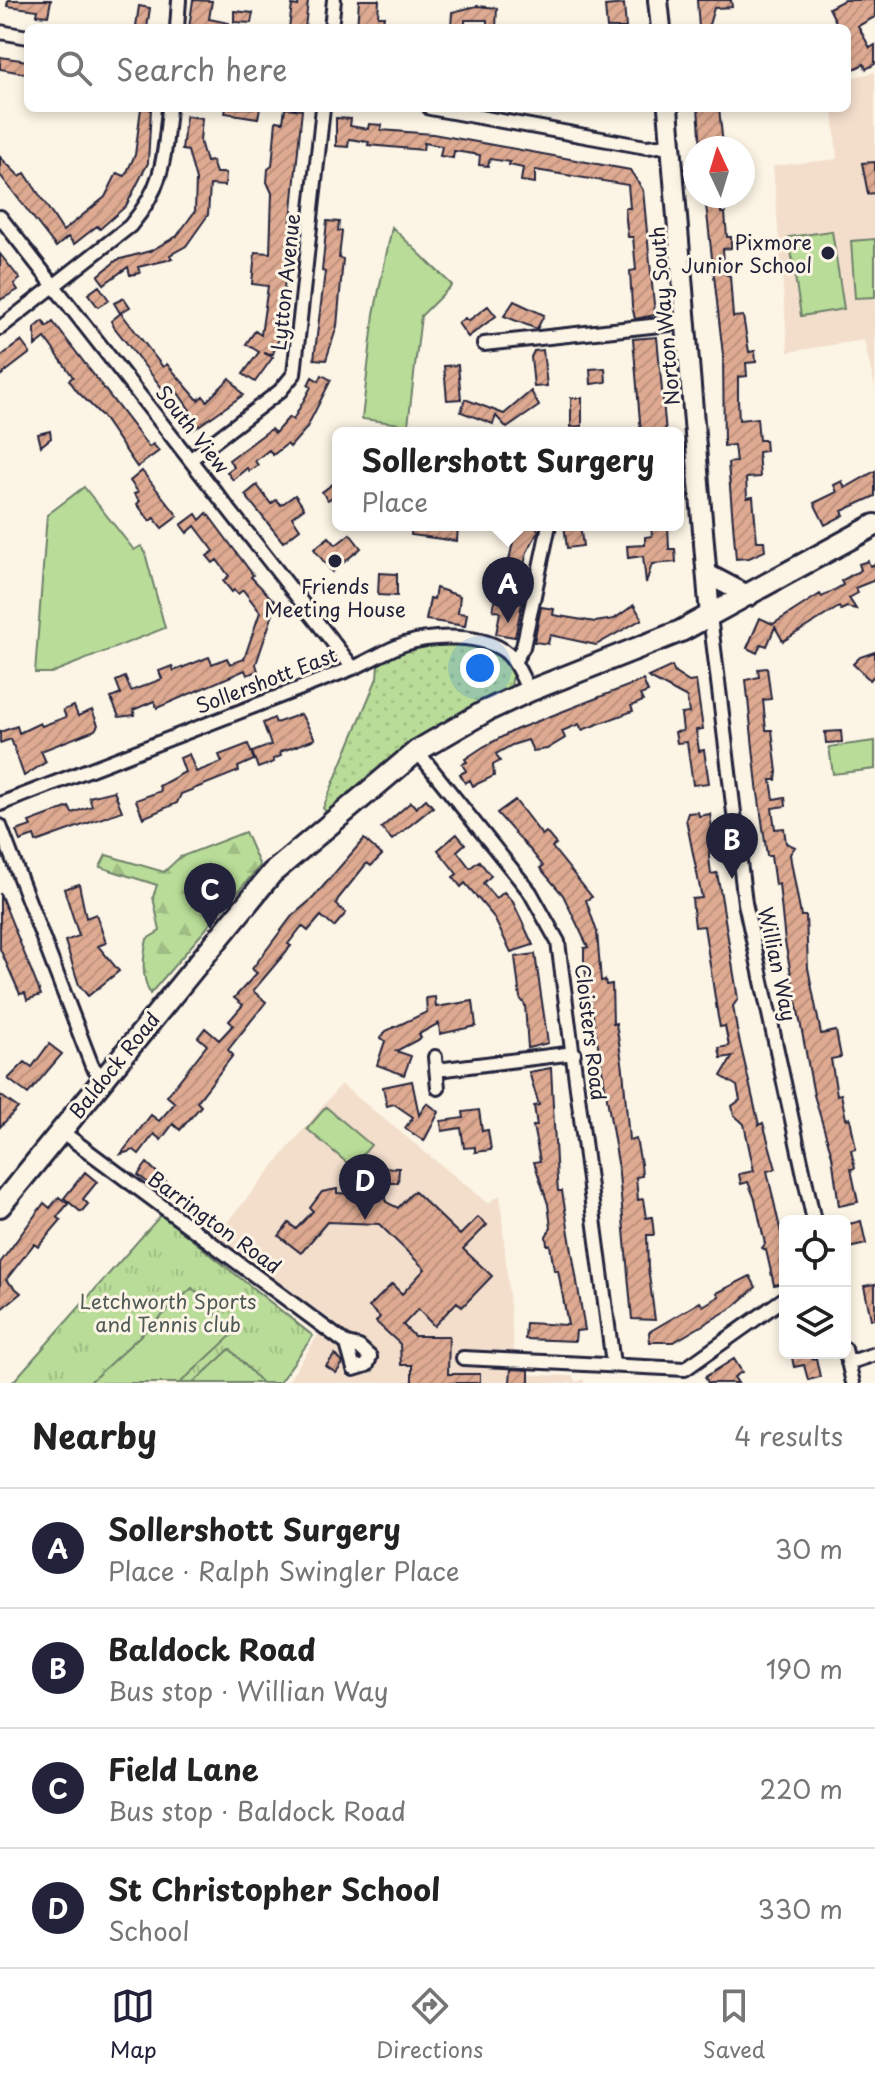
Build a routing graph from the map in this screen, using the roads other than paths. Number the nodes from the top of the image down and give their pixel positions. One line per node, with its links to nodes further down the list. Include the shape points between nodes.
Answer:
1 (179, 0): 4 (street)
2 (334, 0): 5 (street)
3 (658, 0): 6 (street)
4 (177, 24)
5 (331, 24)
6 (661, 24)
7 (0, 32): 8 (street)
8 (24, 36)
9 (169, 112): 15 (street, via 154,195 130,226)
10 (323, 112): 21 (street, Lytton Avenue, via 294,374 280,391)
11 (469, 112): 13 (street, via 646,147)
12 (668, 112): 13 (street, Norton Way South)
13 (672, 145): 16 (street, Norton Way South)
14 (0, 217): 15 (street, South View)
15 (54, 286): 18 (street); 21 (street, South View)
16 (688, 322): 19 (street); 24 (street, Norton Way South)
17 (500, 326): 19 (street)
18 (0, 328)
19 (501, 342): 20 (street)
20 (484, 344)
21 (191, 459): 28 (street, South View)
22 (875, 525): 25 (main road, Baldock Road)
23 (548, 531): 27 (street, via 523,647)
24 (707, 574): 25 (street); 26 (street, Norton Way South)
25 (749, 596): 26 (main road, Baldock Road)
26 (710, 616): 29 (main road, Baldock Road); 38 (street, Willian Way, via 745,903)
27 (514, 662): 28 (street, Sollershott East, via 502,650 482,643 427,639); 29 (street)
28 (353, 668): 31 (street, Sollershott East)
29 (529, 691): 30 (main road, Baldock Road)
30 (417, 751): 33 (street, Cloisters Road, via 551,925 563,962); 34 (main road, Baldock Road, via 272,873)
31 (0, 804)
32 (0, 826): 34 (street, via 92,1066)
33 (574, 1053): 35 (street, via 436,1063); 45 (street, Cloisters Road)
34 (103, 1078): 36 (main road, Baldock Road)
35 (438, 1088)
36 (61, 1131): 37 (main road, Baldock Road); 40 (street, Barrington Road)
37 (0, 1206)
38 (813, 1215)
39 (779, 1302): 45 (street, via 685,1369)
40 (347, 1344)
41 (875, 1354): 44 (street)
42 (463, 1358): 45 (street)
43 (847, 1359): 44 (street)
44 (848, 1363): 46 (street)
45 (613, 1364)
46 (853, 1383)

